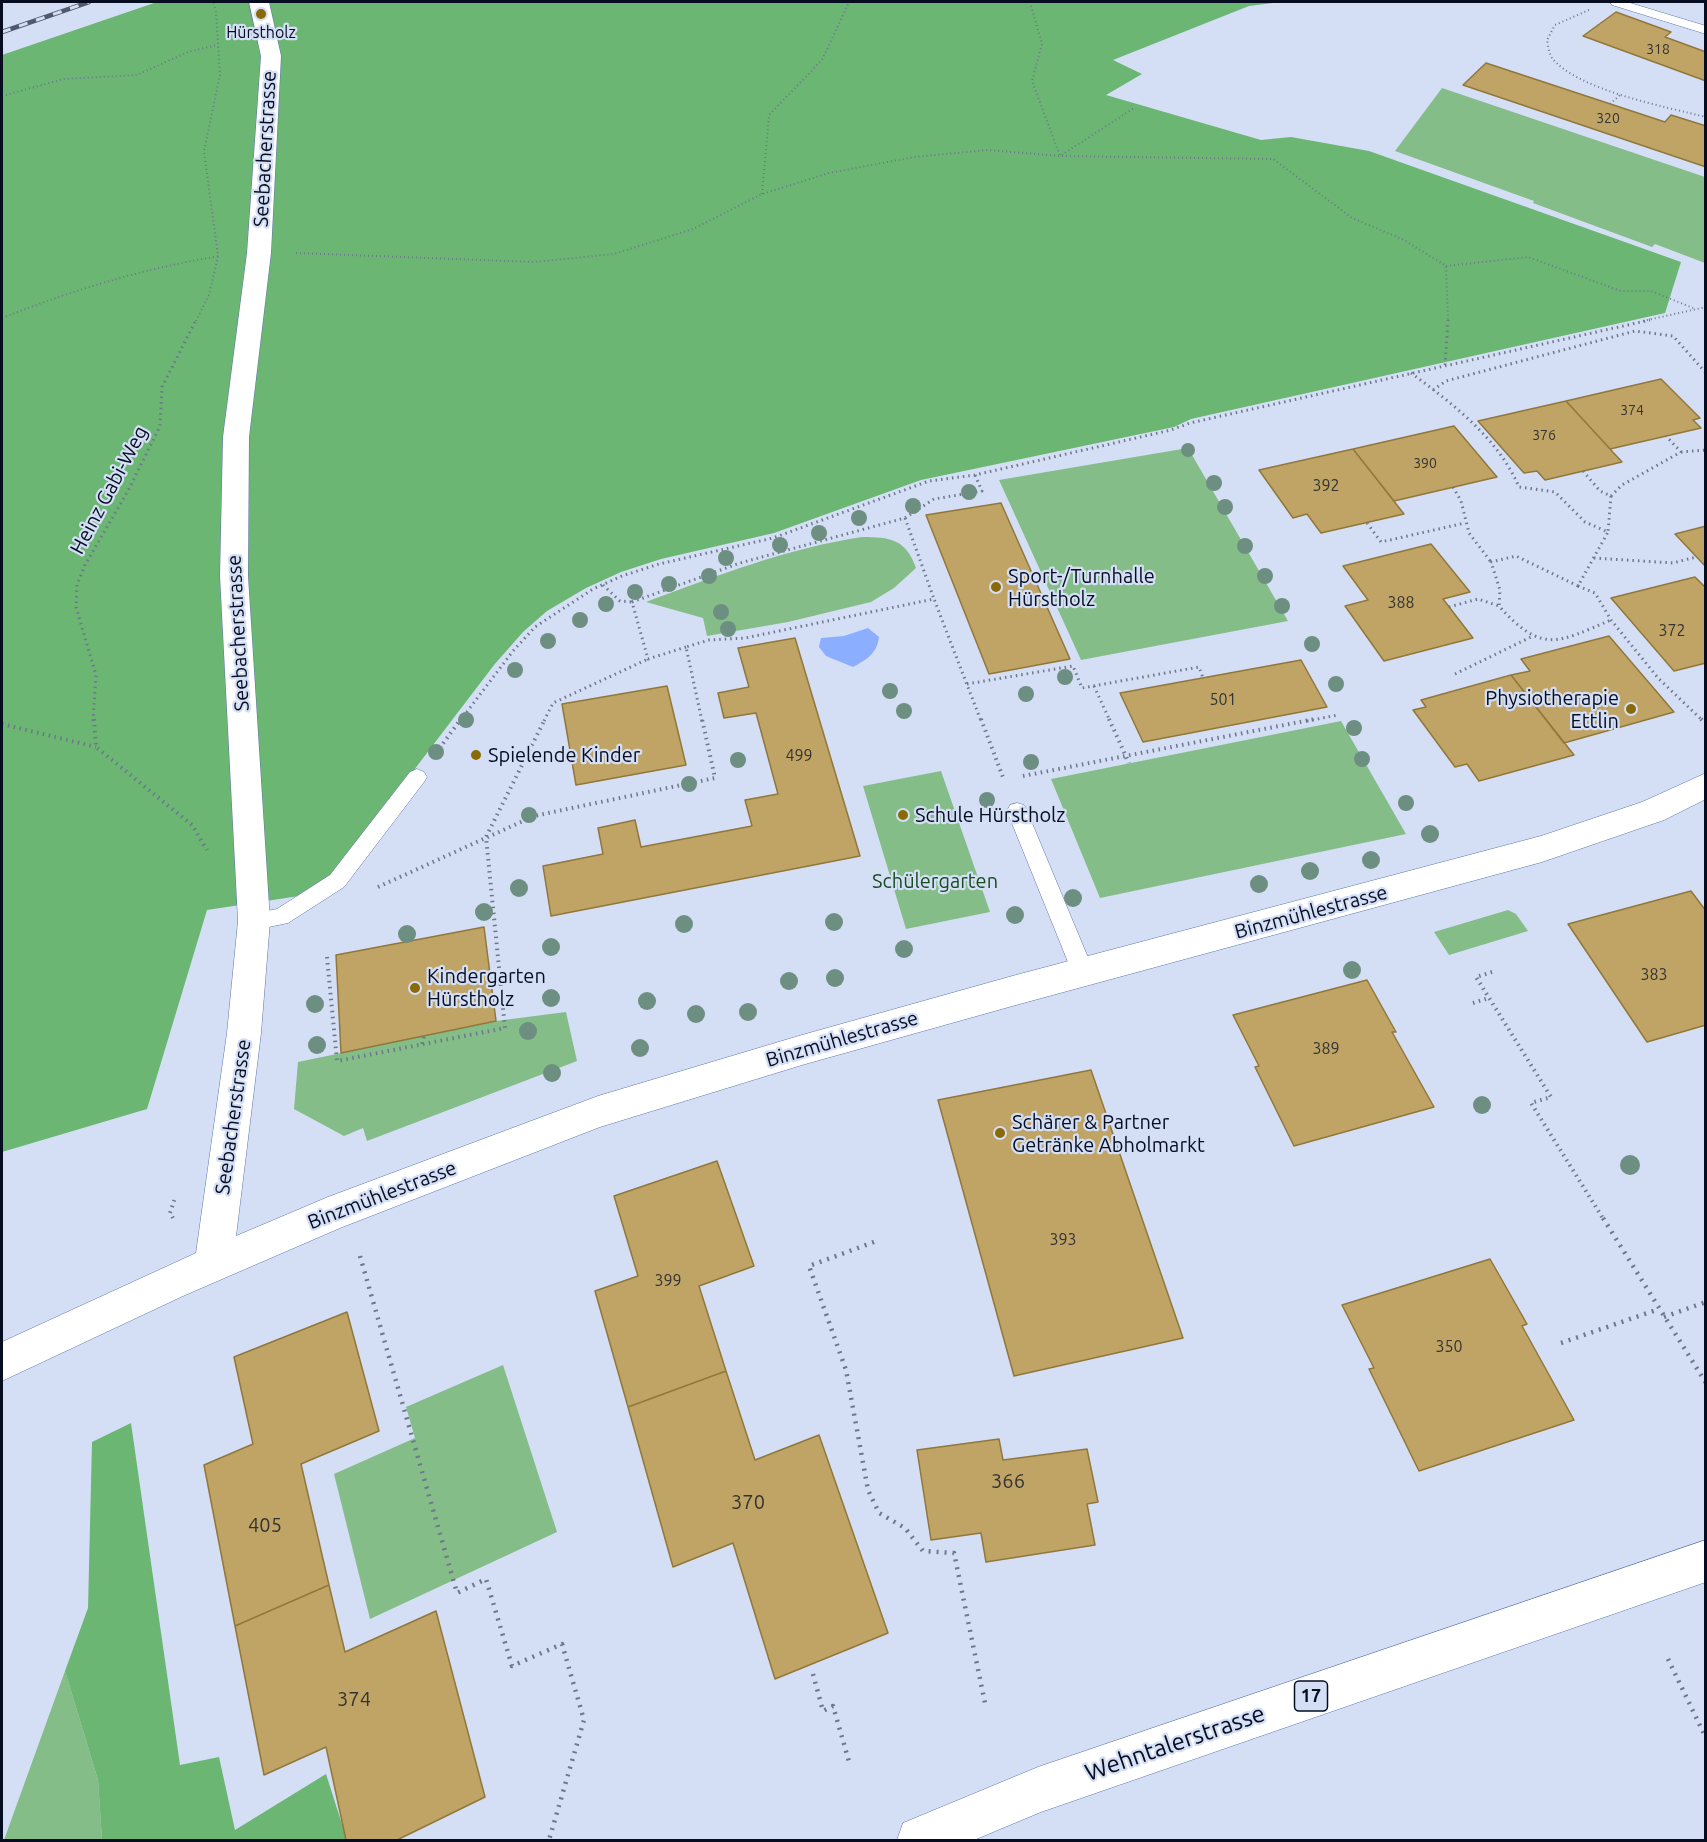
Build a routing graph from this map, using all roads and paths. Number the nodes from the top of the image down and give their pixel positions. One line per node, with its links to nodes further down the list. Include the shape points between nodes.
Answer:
1 (213, 2): 8 (path, Heinz Gabi-Weg)
2 (259, 2): 16 (street, Seebacherstrasse, via 271,56)
3 (849, 2): 15 (path, via 822,60 769,115)
4 (1030, 2): 14 (path, via 1042,44 1032,81)
5 (1617, 2): 7 (lane)
6 (1598, 6): 9 (path, via 1555,25 1547,40 1551,57 1580,79)
7 (1706, 30)
8 (217, 45): 10 (path, via 188,52 137,75 64,79); 17 (path, Heinz Gabi-Weg, via 220,75 204,151)
9 (1620, 95): 11 (path); 13 (path)
10 (2, 96)
11 (1610, 104)
12 (1134, 108): 14 (path)
13 (1706, 117)
14 (1060, 156): 15 (path, via 988,150 914,157 830,173); 18 (path, via 1274,159 1352,218 1404,240)
15 (762, 194): 16 (path, via 693,229 614,254 534,262)
16 (259, 253): 17 (path); 67 (street, Seebacherstrasse, via 236,437 234,576)
17 (218, 256): 21 (path, via 63,293); 57 (path, Heinz Gabi-Weg, via 209,295 162,387 160,426 77,585 76,607 96,675)
18 (1446, 266): 20 (path, via 1528,257 1621,291 1651,291); 22 (path)
19 (1706, 307): 20 (path)
20 (1694, 309): 22 (path)
21 (2, 318)
22 (1445, 365): 23 (path)
23 (1411, 373): 25 (path); 30 (path)
24 (1706, 373): 25 (path, via 1672,336 1635,331 1446,381)
25 (1432, 390): 36 (path, via 1472,422 1515,473 1519,488 1555,492 1585,522)
26 (1666, 436): 28 (path)
27 (1706, 450): 28 (path)
28 (1681, 452): 32 (path, via 1622,485)
29 (1583, 471): 32 (path, via 1600,491)
30 (975, 475): 33 (path, via 982,491 934,499); 40 (path, via 929,481 773,538 659,564)
31 (1453, 487): 35 (path, via 1463,499)
32 (1611, 496): 36 (path)
33 (905, 518): 42 (path); 43 (path, via 740,563)
34 (1367, 523): 35 (path, via 1381,542)
35 (1465, 523): 39 (path)
36 (1608, 532): 38 (path)
37 (1696, 557): 38 (path, via 1673,563)
38 (1594, 558): 41 (path)
39 (1491, 562): 41 (path, via 1516,556); 44 (path, via 1500,590)
40 (603, 585): 43 (path, via 620,601); 60 (path, via 535,627)
41 (1578, 586): 46 (path, via 1595,593)
42 (934, 599): 48 (path); 52 (path)
43 (632, 602): 49 (path)
44 (1499, 606): 45 (path, via 1478,600); 47 (path)
45 (1449, 607)
46 (1611, 621): 47 (path, via 1556,642); 56 (path, via 1658,678)
47 (1531, 637): 50 (path)
48 (686, 647): 49 (path); 64 (path, via 715,778 534,816)
49 (648, 659): 64 (path, via 553,703)
50 (1455, 674)
51 (1203, 678): 53 (path, via 1199,668)
52 (967, 684): 53 (path, via 1073,666 1082,688); 63 (path)
53 (1094, 686): 58 (path)
54 (1338, 715): 58 (path)
55 (2, 724): 57 (path)
56 (1706, 724)
57 (96, 747): 65 (path, via 192,825)
58 (1126, 756): 59 (path); 61 (path)
59 (1129, 763)
60 (417, 777): 66 (lane, via 337,881)
61 (1016, 777)
62 (1706, 785): 69 (street, Binzmühlestrasse, via 1653,811 1542,849)
63 (1017, 811): 69 (lane)
64 (486, 837): 66 (path, via 380,886 334,898); 74 (path, via 505,1028)
65 (208, 852)
66 (307, 900): 67 (lane, via 280,917)
67 (254, 921): 77 (street, Seebacherstrasse, via 244,1032)
68 (327, 957): 74 (path, via 337,1061)
69 (1083, 972): 77 (street, Binzmühlestrasse, via 598,1112 328,1215)
70 (1492, 972): 71 (path, via 1476,977)
71 (1489, 998): 72 (path); 79 (path, via 1551,1097 1531,1103)
72 (1473, 1003)
73 (424, 1036): 74 (path)
74 (422, 1044)
75 (874, 1242): 87 (path, via 809,1266 846,1370 868,1490 879,1513 905,1528 923,1551 954,1552)
76 (360, 1256): 90 (path, via 457,1593 486,1579 512,1666 562,1644 584,1720)
77 (213, 1264): 82 (street, Binzmühlestrasse)
78 (1706, 1302): 80 (path)
79 (1659, 1309): 80 (path); 81 (path)
80 (1664, 1317): 83 (path)
81 (1561, 1343)
82 (2, 1362)
83 (1706, 1383)
84 (1706, 1562): 91 (street, Wehntalerstrasse / 17, via 1038,1790)
85 (1668, 1659): 88 (path)
86 (813, 1674): 89 (path, via 823,1711 833,1706)
87 (986, 1708)
88 (1706, 1738)
89 (850, 1765)
90 (549, 1840)
91 (920, 1840)

